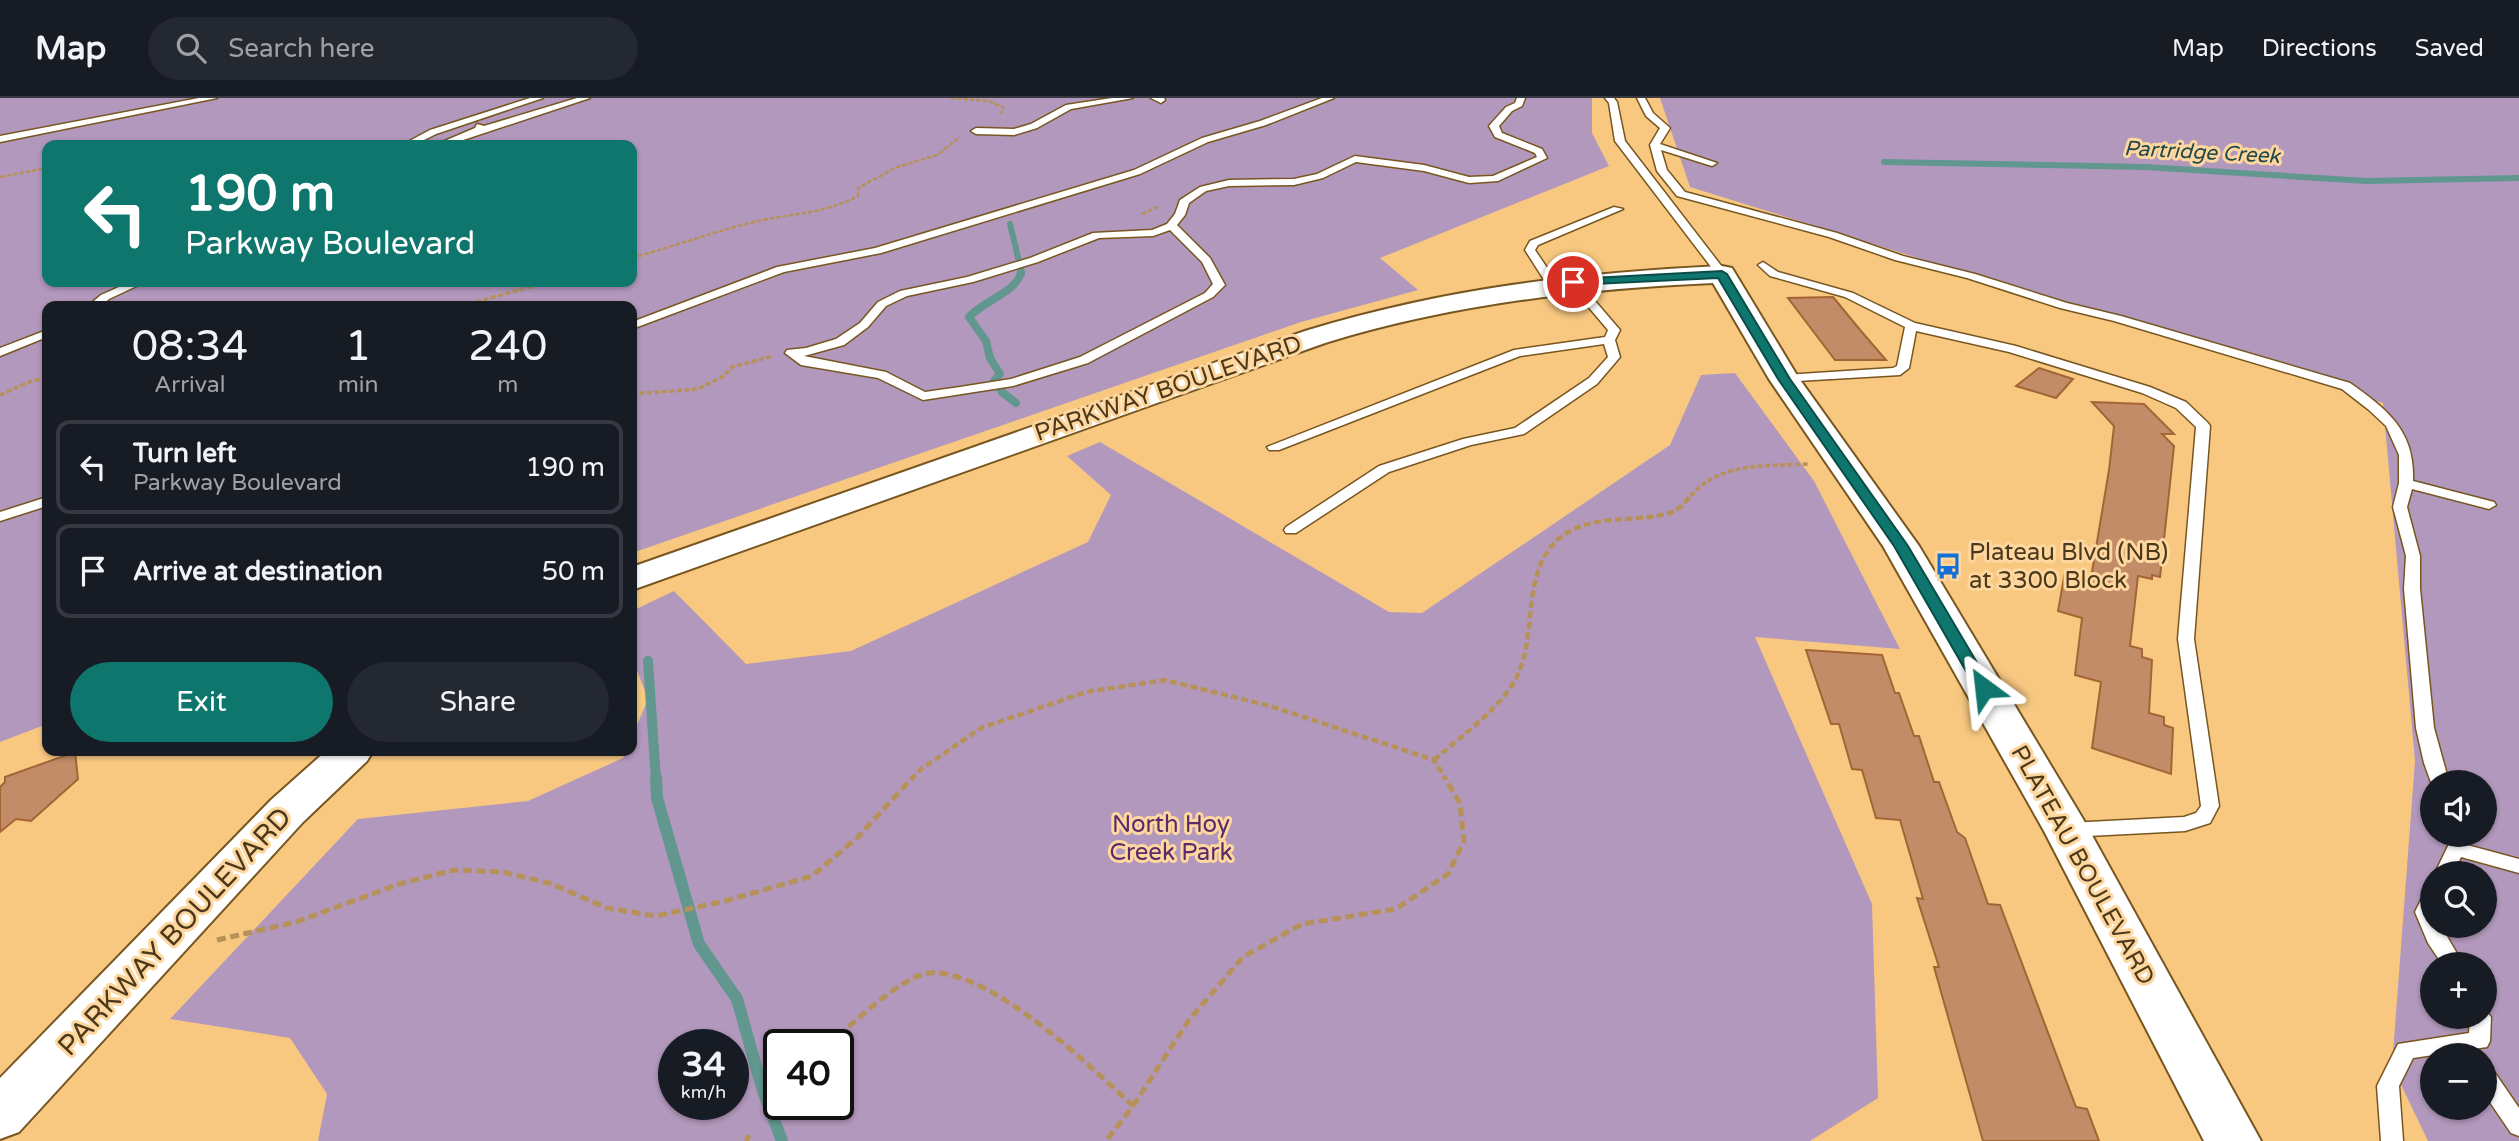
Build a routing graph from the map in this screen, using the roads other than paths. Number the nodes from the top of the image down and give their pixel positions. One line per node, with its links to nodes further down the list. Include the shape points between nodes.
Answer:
1 (213, 98): 12 (lane)
2 (539, 98): 9 (lane)
3 (586, 98): 10 (lane)
4 (1129, 98): 11 (lane, via 1069,107 1014,132)
5 (1330, 98): 25 (lane, via 1205,140 1137,172 877,251 781,269)
6 (1521, 98): 18 (lane, via 1494,126 1498,135 1539,151 1542,158 1495,179 1469,180 1424,168 1355,159 1321,176 1203,189 1184,202)
7 (1609, 98): 20 (lane, via 1620,141)
8 (1641, 98): 15 (lane, via 1649,114 1665,128)
9 (512, 109): 10 (lane, via 480,124); 13 (lane)
10 (479, 130): 14 (lane)
11 (976, 131)
12 (0, 139)
13 (417, 140)
14 (453, 140)
15 (1655, 145): 16 (lane); 28 (lane, via 1662,171 1681,194)
16 (1712, 163)
17 (1618, 209): 21 (lane, via 1534,243 1530,250)
18 (1171, 226): 18 (lane, via 1189,239 1219,285 1209,295 1083,360 1054,370 1013,382 923,396 882,375 805,362 791,353 841,342 882,304 904,293 969,280 1097,235 1153,233)
19 (1763, 265): 26 (lane, via 1774,274 1849,295)
20 (1722, 274): 21 (street, PARKWAY BOULEVARD); 31 (street, PLATEAU BOULEVARD)
21 (1563, 283): 29 (lane, via 1614,330); 38 (street, PARKWAY BOULEVARD, via 1450,300 1337,330)
22 (128, 287): 23 (lane)
23 (100, 301)
24 (2190, 323): 28 (lane)
25 (637, 324)
26 (1911, 326): 31 (lane, via 1903,368 1896,372); 41 (lane, via 2012,349 2146,390 2180,405 2203,426 2186,639 2210,806 2203,818 2185,824)
27 (42, 335): 30 (lane)
28 (2185, 338): 33 (lane, via 2346,386 2373,405 2396,431 2407,456)
29 (1609, 340): 32 (lane, via 1518,353); 37 (lane, via 1614,357 1593,381 1519,431 1384,469)
30 (0, 352)
31 (1784, 379): 41 (street, PLATEAU BOULEVARD, via 1901,546)
32 (1274, 447)
33 (2406, 483): 35 (lane); 40 (lane, via 2400,507 2413,556 2425,728)
34 (42, 504): 36 (lane)
35 (2489, 505)
36 (0, 517)
37 (1292, 530)
38 (637, 577)
39 (347, 756): 46 (street, PARKWAY BOULEVARD, via 288,811)
40 (2436, 770)
41 (2067, 831): 48 (street, PLATEAU BOULEVARD)
42 (2468, 847): 43 (lane)
43 (2519, 866)
44 (2420, 1050): 49 (lane, via 2406,1050 2388,1086)
45 (2497, 1094): 47 (lane)
46 (0, 1115)
47 (2519, 1126)
48 (2233, 1141)
49 (2392, 1141)

